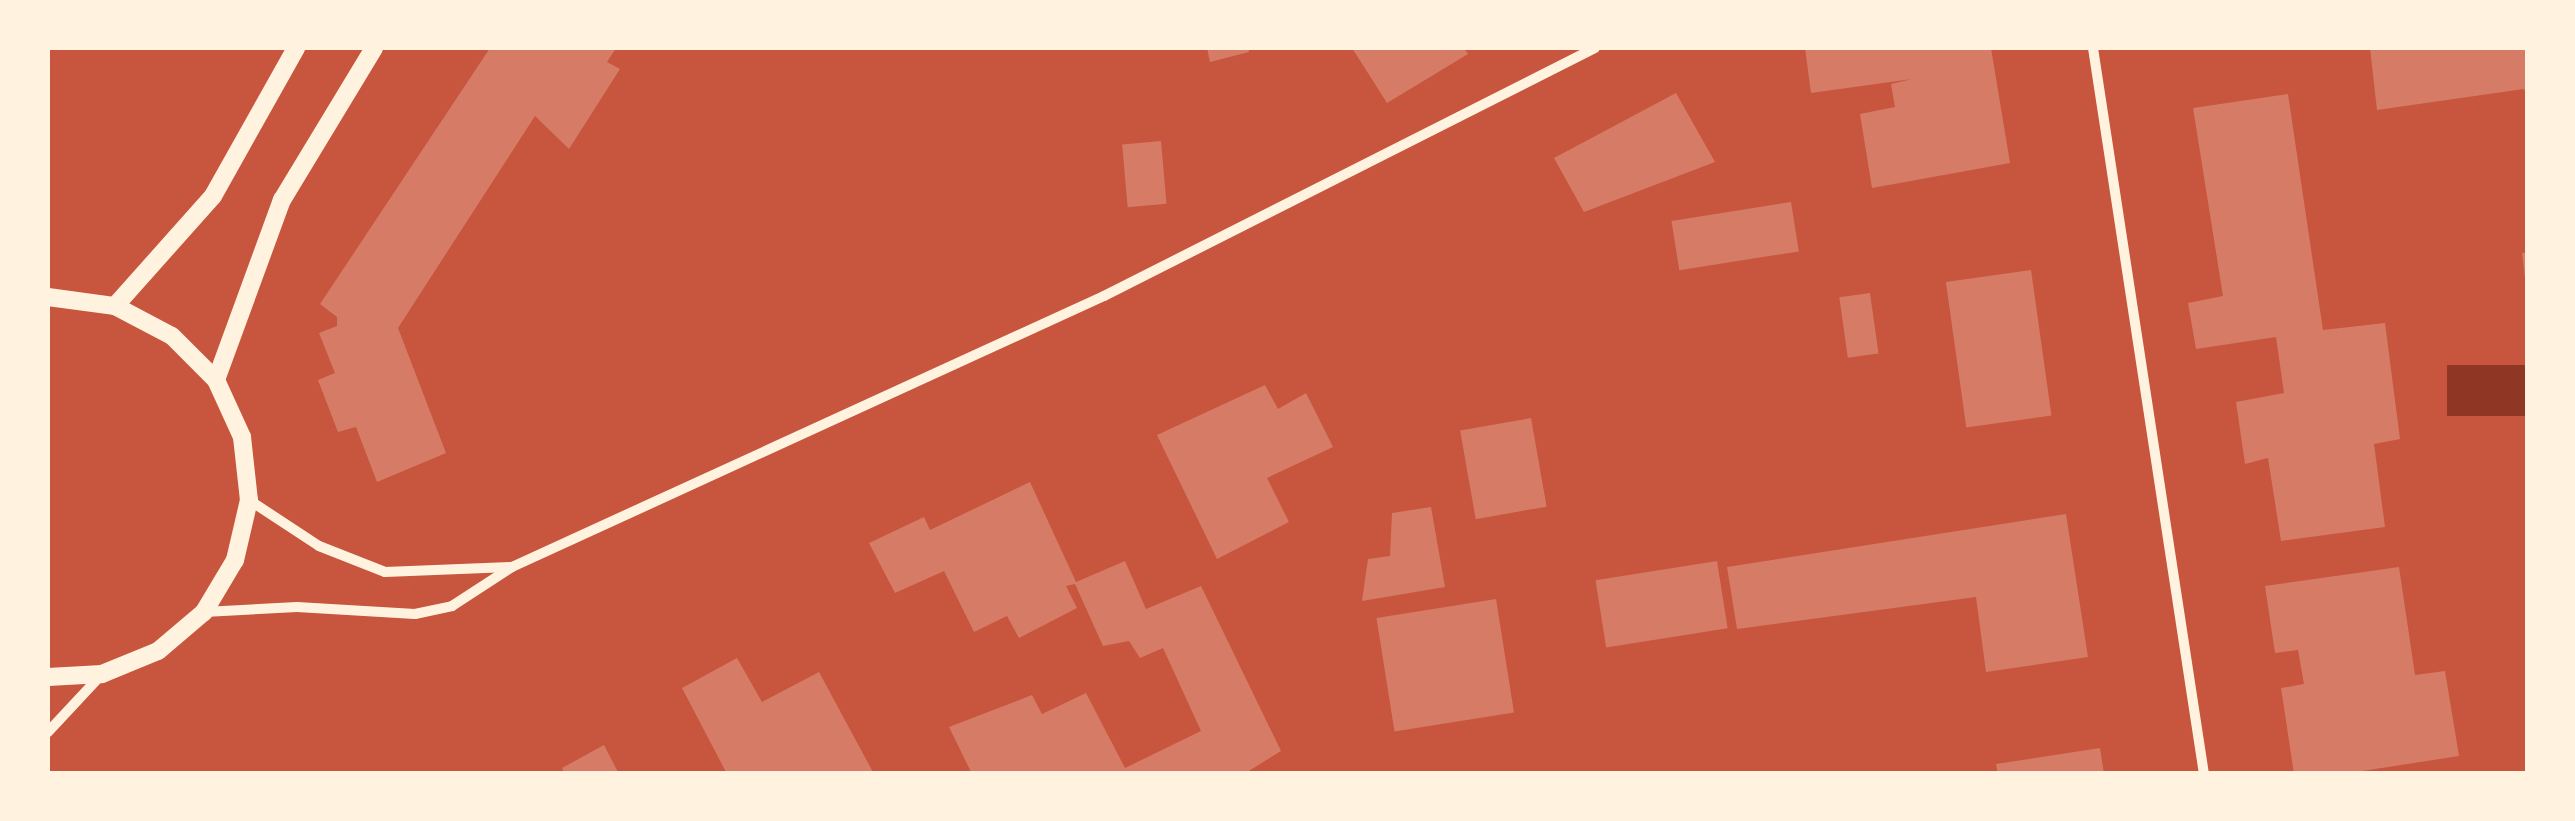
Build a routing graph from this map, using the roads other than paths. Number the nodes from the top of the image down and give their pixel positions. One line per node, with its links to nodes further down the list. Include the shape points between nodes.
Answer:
1 (296, 48): 6 (street, via 213,196)
2 (374, 48): 7 (street, via 282,200)
3 (1594, 48): 9 (street, via 1104,296)
4 (2093, 48): 14 (street)
5 (48, 297): 6 (street)
6 (116, 306): 7 (street, via 172,336)
7 (216, 380): 8 (street, via 242,438)
8 (249, 500): 9 (street, via 319,546 385,572); 10 (street, via 235,560)
9 (512, 566): 10 (street, via 470,598 415,614 297,607)
10 (204, 612): 11 (street, via 158,652)
11 (102, 674): 12 (street); 13 (street)
12 (48, 678)
13 (48, 732)
14 (2204, 774)

